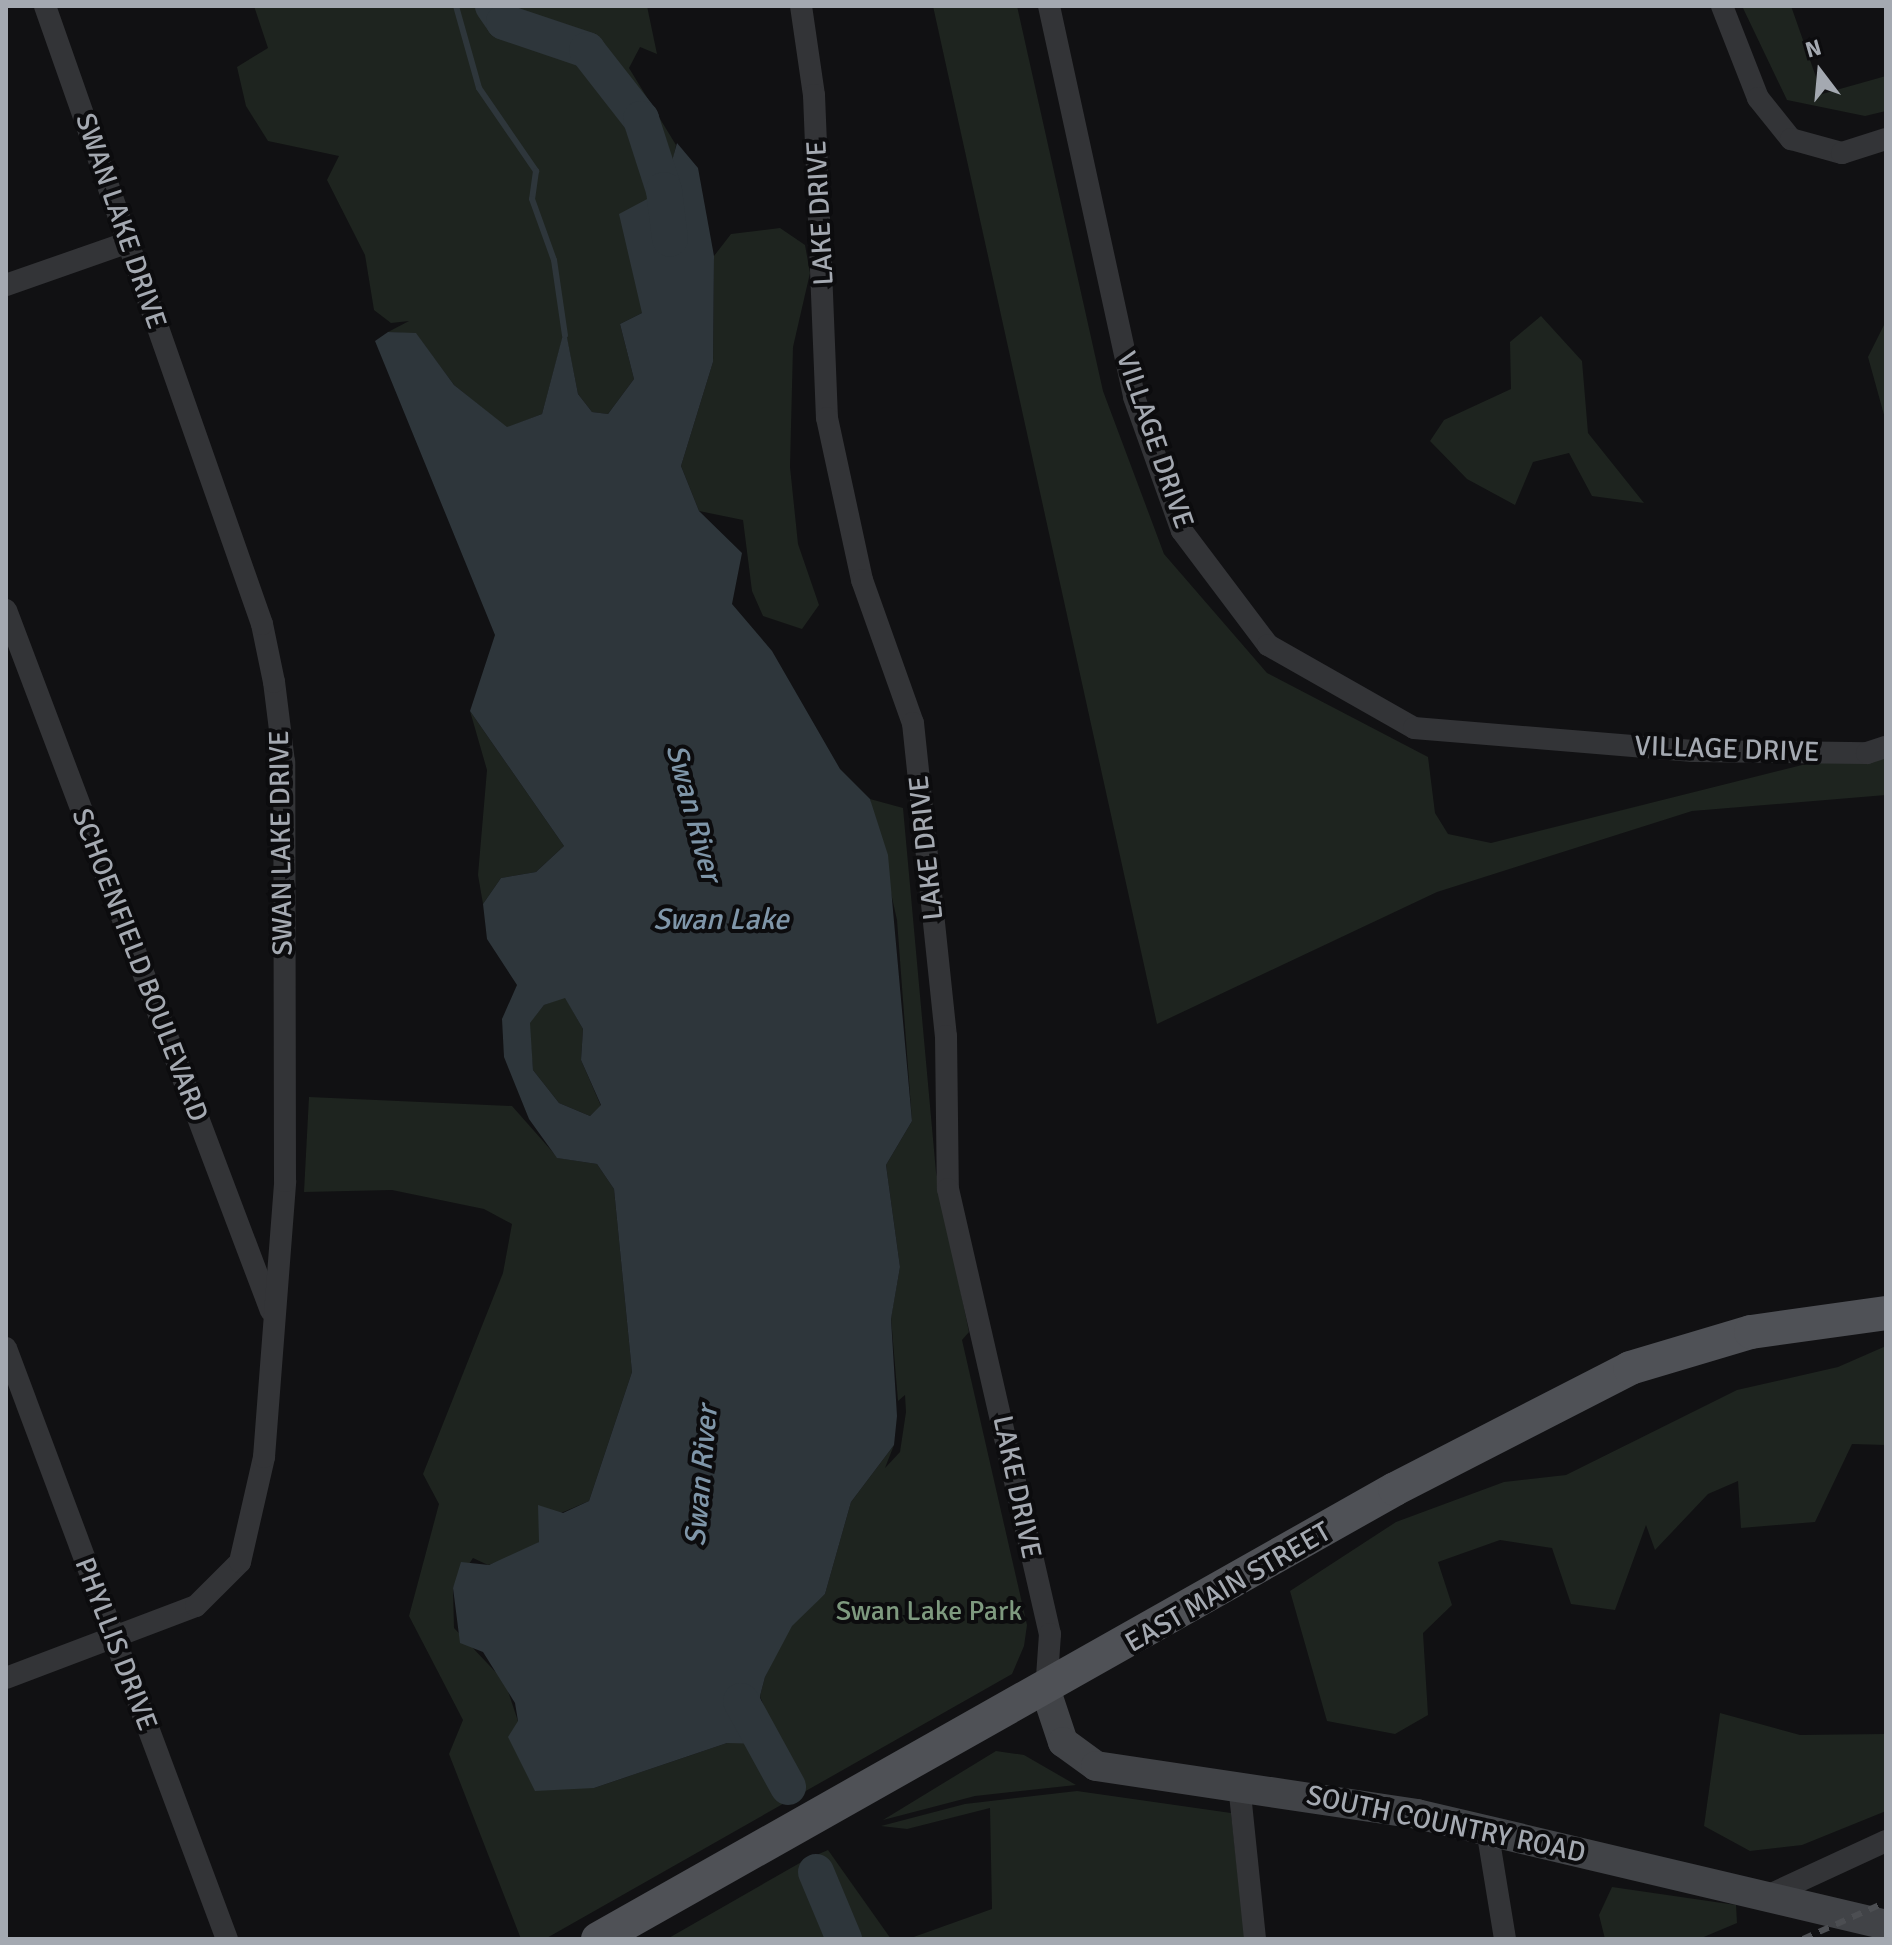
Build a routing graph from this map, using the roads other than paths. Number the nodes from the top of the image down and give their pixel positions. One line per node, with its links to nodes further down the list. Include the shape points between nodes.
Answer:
1 (45, 6): 6 (street, SWAN LAKE DRIVE)
2 (801, 6): 15 (street, LAKE DRIVE, via 814,95 827,418 862,580 913,723 946,1036 948,1189 1050,1634)
3 (1049, 6): 9 (street, VILLAGE DRIVE, via 1134,397 1182,531 1268,645 1414,728 1693,751 1867,753)
4 (1722, 6): 5 (street, via 1758,98 1791,139 1842,153)
5 (1886, 139)
6 (129, 242): 7 (street); 11 (street, SWAN LAKE DRIVE, via 262,624 274,682 284,762 285,1181)
7 (6, 285)
8 (6, 610): 11 (street, SCHOENFIELD BOULEVARD)
9 (1886, 747)
10 (1886, 1313): 15 (main road, EAST MAIN STREET, via 1751,1332 1630,1368 1395,1489)
11 (275, 1319): 13 (street, SWAN LAKE DRIVE, via 264,1457 240,1562 196,1606)
12 (6, 1348): 13 (street, PHYLLIS DRIVE)
13 (112, 1640): 14 (street, SWAN LAKE DRIVE); 21 (street, PHYLLIS DRIVE)
14 (6, 1678)
15 (1046, 1691): 16 (main road, SOUTH COUNTRY ROAD, via 1056,1730 1086,1763); 22 (main road, EAST MAIN STREET)
16 (1239, 1784): 17 (main road, SOUTH COUNTRY ROAD); 23 (street)
17 (1487, 1829): 19 (main road, SOUTH COUNTRY ROAD); 24 (street)
18 (1886, 1841): 19 (street)
19 (1767, 1896): 20 (main road, SOUTH COUNTRY ROAD)
20 (1886, 1925)
21 (227, 1939)
22 (598, 1939)
23 (1255, 1939)
24 (1505, 1939)

